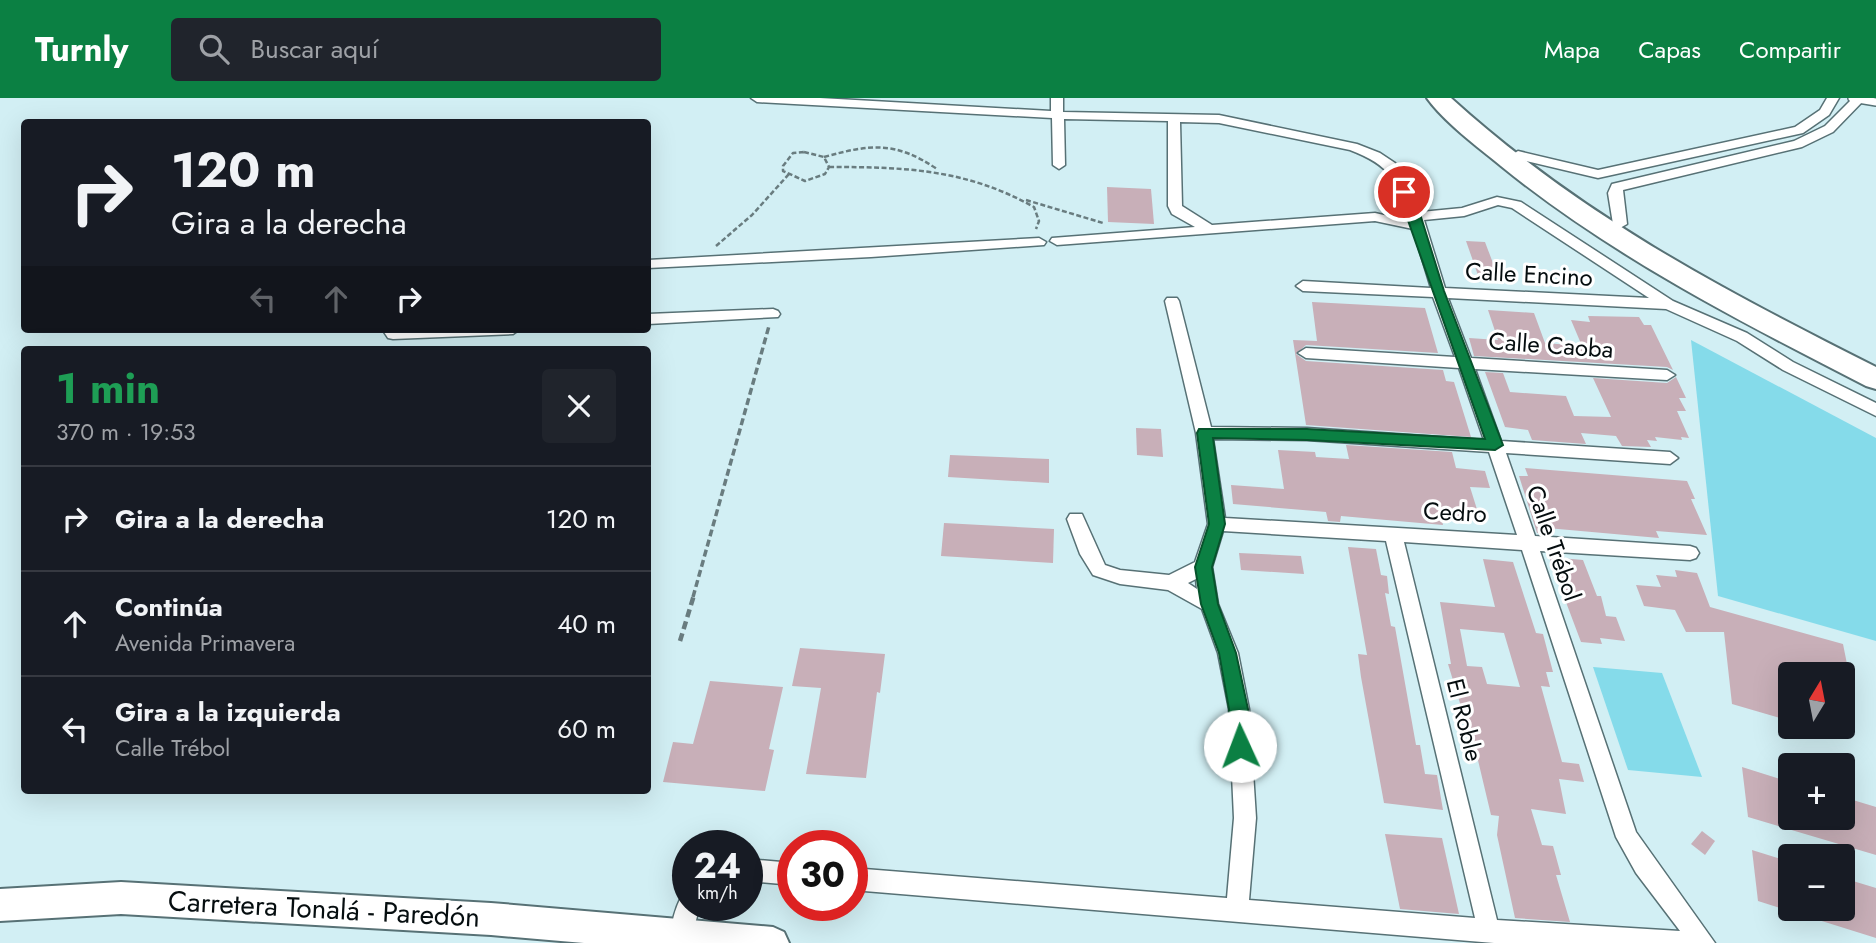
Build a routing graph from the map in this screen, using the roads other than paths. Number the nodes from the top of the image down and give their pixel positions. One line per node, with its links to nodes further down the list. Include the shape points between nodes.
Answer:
1 (757, 98): 7 (street)
2 (1057, 98): 9 (street)
3 (1438, 98): 33 (highway, via 1504,158 1584,217 1722,300)
4 (1457, 98): 11 (highway)
5 (1833, 98): 13 (street, via 1825,112 1798,130)
6 (1857, 99): 8 (lane); 14 (street, via 1829,129 1798,144)
7 (847, 101): 9 (street)
8 (1876, 102)
9 (1058, 115): 10 (street); 12 (street)
10 (1174, 119): 15 (street, Calle Trébol, via 1219,119 1372,154 1393,167); 17 (street, via 1175,206)
11 (1518, 155): 13 (street); 16 (highway)
12 (1059, 165)
13 (1598, 174): 14 (street)
14 (1617, 187): 16 (street)
15 (1416, 221): 17 (street, via 1375,217); 22 (street, Calle Trébol); 24 (street, via 1508,202)
16 (1620, 224): 31 (highway, via 1768,310)
17 (1209, 229): 18 (street)
18 (1057, 241)
19 (1039, 242): 20 (street)
20 (651, 264)
21 (1303, 286): 22 (street, Calle Encino)
22 (1438, 291): 24 (street, Calle Encino); 30 (street, Calle Trébol)
23 (1172, 301): 35 (street)
24 (1668, 304): 34 (street, via 1742,337 1787,366)
25 (774, 314): 26 (street)
26 (651, 318)
27 (392, 333): 28 (street)
28 (417, 333)
29 (1306, 354): 30 (street, Calle Caoba)
30 (1465, 362): 32 (street, Calle Caoba); 36 (street, Calle Trébol)
31 (1876, 365)
32 (1667, 374)
33 (1876, 379)
34 (1876, 410)
35 (1205, 433): 36 (street); 39 (street)
36 (1495, 445): 37 (street); 41 (street, Calle Trébol)
37 (1670, 458)
38 (1076, 519): 44 (street, via 1099,570)
39 (1217, 524): 40 (street, Cedro); 43 (street)
40 (1393, 534): 41 (street, Cedro); 49 (street, El Roble)
41 (1527, 542): 42 (street, Cedro); 54 (street, Calle Trébol, via 1627,837)
42 (1690, 552)
43 (1203, 567): 44 (street); 45 (street)
44 (1171, 583): 45 (street)
45 (1209, 604): 48 (street, via 1228,653 1238,709 1245,818)
46 (868, 880): 48 (street)
47 (0, 905): 50 (main road, Carretera Tonalá - Paredón, via 121,898 491,919)
48 (1237, 909): 53 (street)
49 (1486, 918)
50 (672, 920)
51 (689, 921): 52 (main road, Carretera Tonalá - Paredón)
52 (774, 943)
53 (1682, 943)
54 (1703, 943)

